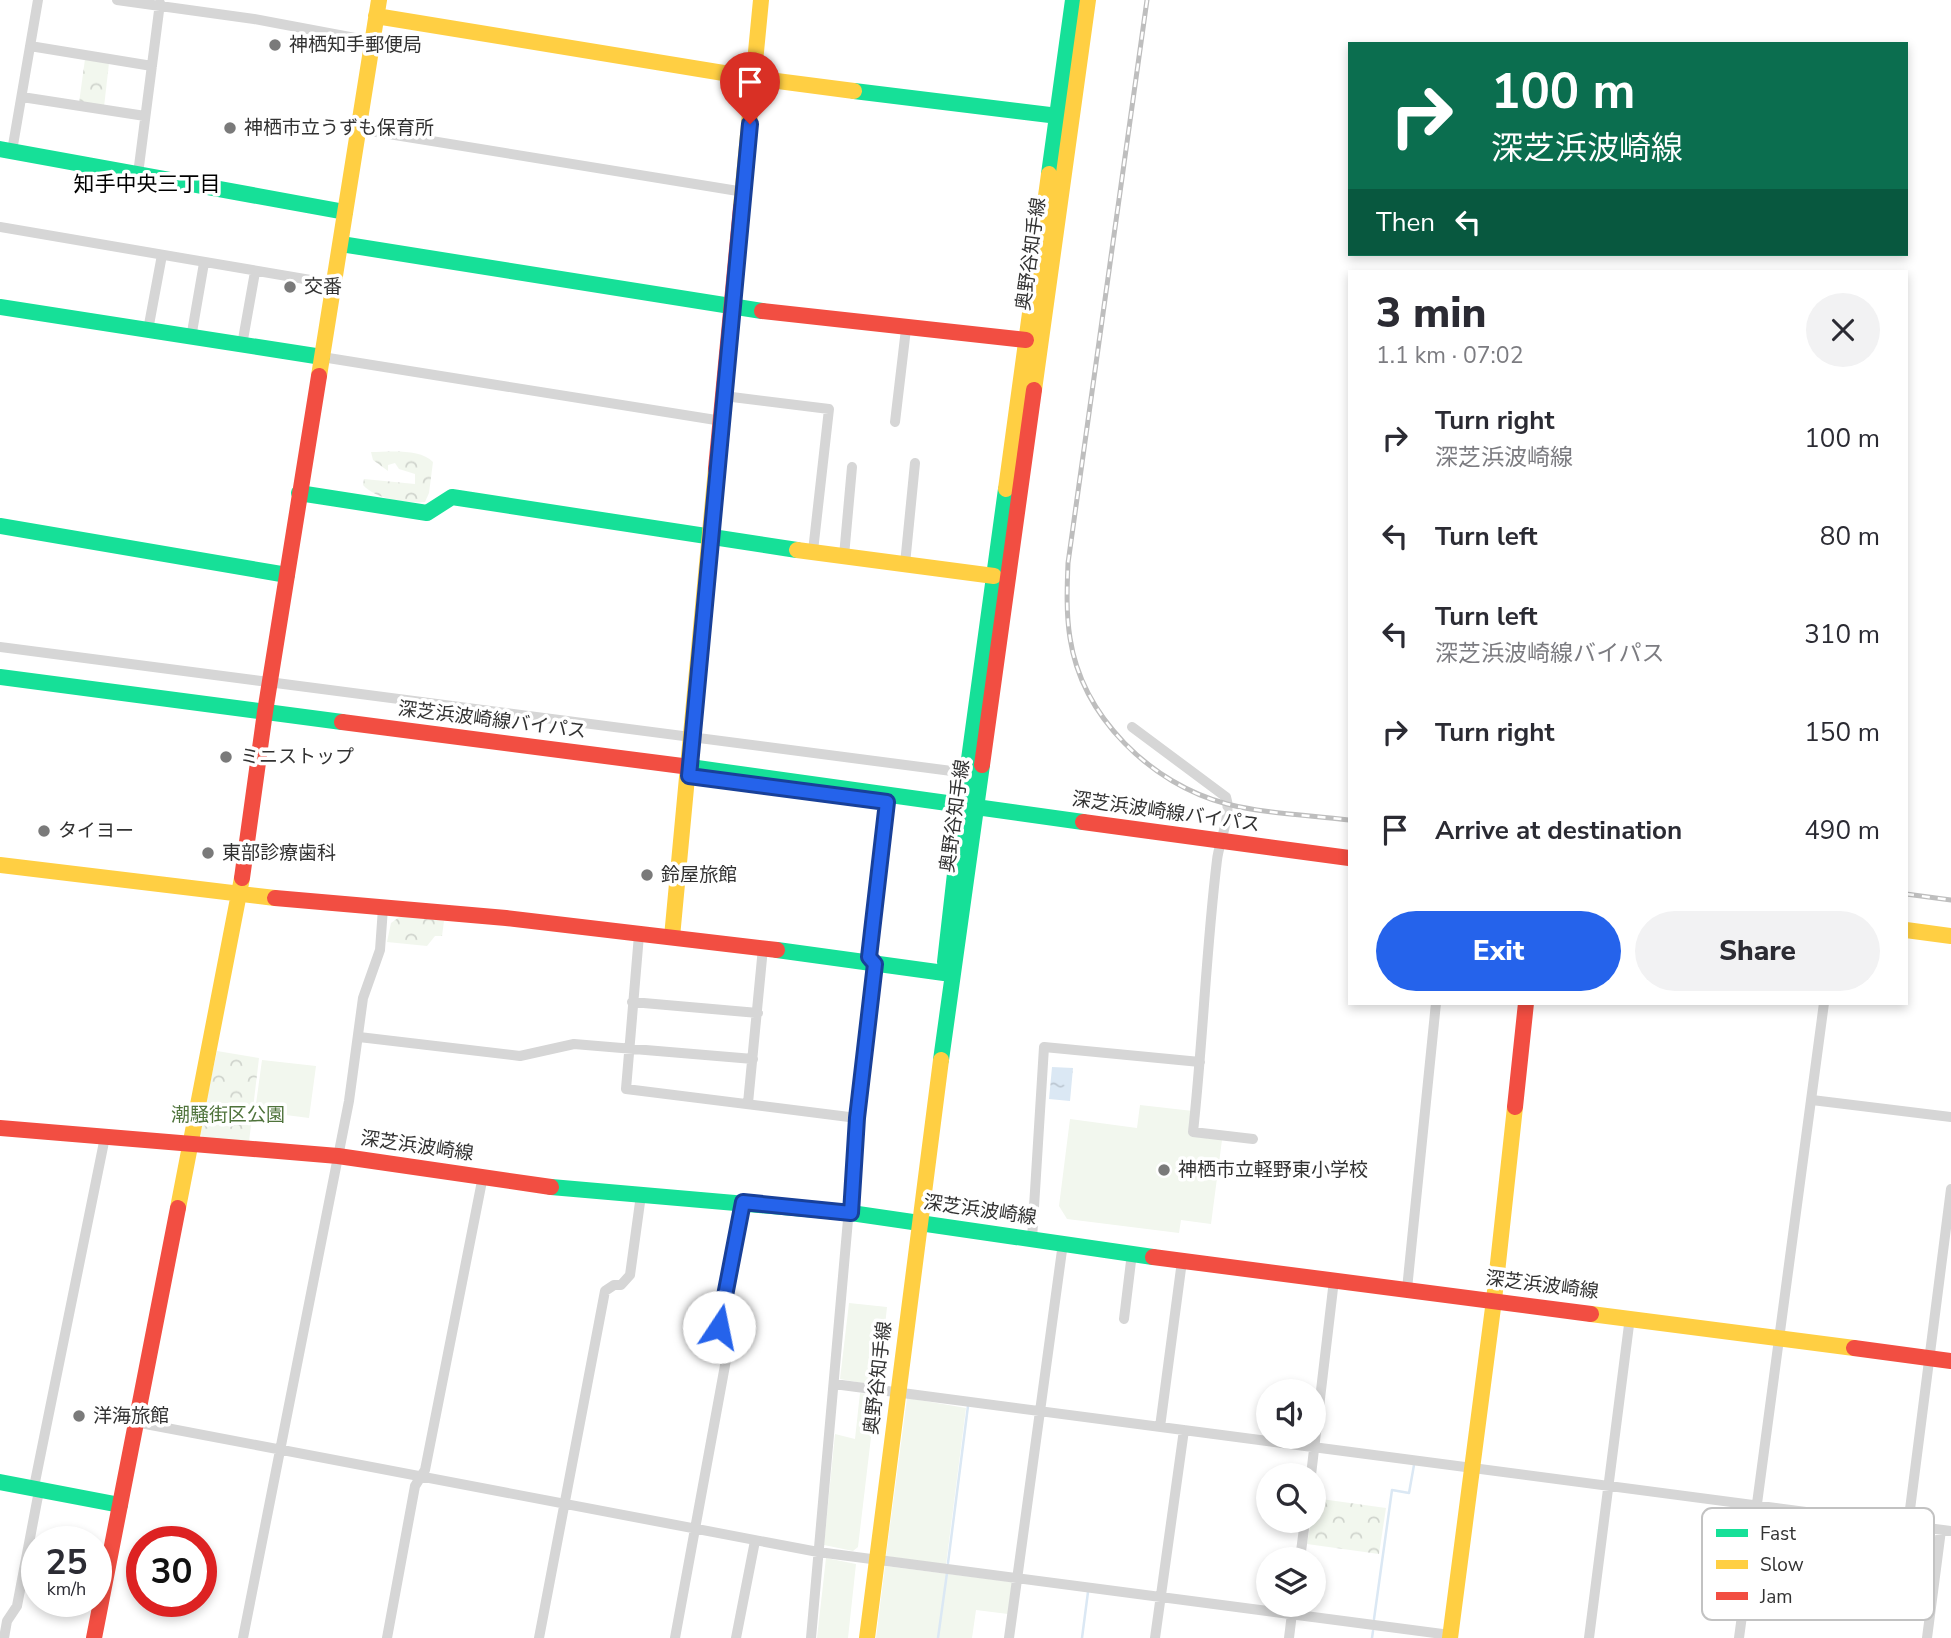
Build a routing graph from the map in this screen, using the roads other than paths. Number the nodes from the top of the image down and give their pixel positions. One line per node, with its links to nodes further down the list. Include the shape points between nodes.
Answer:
1 (38, 0): 9 (street)
2 (117, 0): 6 (street)
3 (761, 0): 11 (street)
4 (1073, 0): 14 (street, 奥野谷知手線)
5 (1088, 0): 57 (street, 奥野谷知手線)
6 (160, 3): 8 (street); 10 (street)
7 (377, 8): 8 (street); 11 (street)
8 (371, 41): 15 (street)
9 (30, 46): 10 (street); 12 (street)
10 (152, 66): 13 (street)
11 (754, 78): 14 (street); 18 (street)
12 (22, 97): 13 (street); 16 (street)
13 (145, 116): 17 (street)
14 (1058, 116): 31 (street, 奥野谷知手線)
15 (358, 130): 18 (street); 19 (street)
16 (6, 150): 17 (street)
17 (138, 174): 19 (street)
18 (744, 192): 27 (street)
19 (345, 212): 21 (street)
20 (0, 227): 22 (street)
21 (341, 244): 25 (street); 27 (street)
22 (162, 255): 23 (street); 29 (street)
23 (204, 263): 24 (street); 30 (street)
24 (255, 272): 25 (street); 32 (street)
25 (334, 284): 33 (street)
26 (0, 307): 29 (street)
27 (732, 308): 28 (street); 34 (street)
28 (906, 329): 31 (street); 36 (street)
29 (148, 330): 30 (street)
30 (191, 338): 32 (street)
31 (1026, 340): 46 (street, 奥野谷知手線)
32 (242, 345): 33 (street)
33 (322, 357): 35 (street); 39 (street)
34 (724, 396): 35 (street); 42 (street, via 829,409)
35 (722, 421): 41 (street)
36 (895, 422)
37 (915, 463): 44 (street)
38 (852, 467): 43 (street)
39 (299, 492): 41 (street, via 427,513 452,497); 45 (street)
40 (0, 526): 45 (street)
41 (710, 538): 42 (street); 53 (street)
42 (813, 551): 43 (street)
43 (844, 556): 44 (street)
44 (905, 564): 46 (street)
45 (288, 575): 49 (street)
46 (994, 576): 55 (street, 奥野谷知手線)
47 (0, 647): 49 (street)
48 (0, 677): 51 (street, 深芝浜波崎線バイパス)
49 (271, 680): 51 (street); 53 (street)
50 (0, 687): 51 (street, 深芝浜波崎線バイパス)
51 (265, 717): 54 (street, 深芝浜波崎線バイパス); 61 (street)
52 (1132, 727): 58 (street, via 1226,797 1229,804)
53 (692, 735): 54 (street); 55 (street)
54 (690, 771): 56 (street, 深芝浜波崎線バイパス); 57 (street, 深芝浜波崎線バイパス); 66 (street)
55 (967, 773): 57 (street, 奥野谷知手線)
56 (887, 802): 57 (street, 深芝浜波崎線バイパス); 68 (street, via 869,957)
57 (967, 808): 58 (street, 深芝浜波崎線バイパス); 69 (street, 奥野谷知手線); 93 (street, 奥野谷知手線)
58 (1219, 841): 59 (street, 深芝浜波崎線バイパス); 78 (street)
59 (1348, 858)
60 (0, 865): 61 (street)
61 (240, 895): 62 (street); 86 (street)
62 (383, 908): 64 (street); 75 (street, via 380,950 363,998)
63 (1908, 930): 65 (street)
64 (639, 935): 66 (street); 70 (street)
65 (1951, 936)
66 (672, 937): 67 (street)
67 (763, 948): 68 (street); 74 (street)
68 (875, 964): 69 (street); 82 (street)
69 (943, 973): 93 (street, 奥野谷知手線)
70 (632, 1002): 74 (street); 76 (street)
71 (1436, 1005): 99 (street)
72 (1526, 1005): 100 (street)
73 (1824, 1005): 79 (street)
74 (758, 1013): 77 (street)
75 (359, 1037): 76 (street, via 520,1056 574,1044); 87 (street)
76 (628, 1046): 77 (street); 80 (street, via 626,1089)
77 (753, 1059): 80 (street)
78 (1200, 1062): 85 (street, via 1193,1132); 94 (street, via 1044,1047)
79 (1812, 1100): 81 (street); 103 (street)
80 (748, 1102): 82 (street)
81 (1951, 1117)
82 (857, 1118): 92 (street)
83 (0, 1128): 84 (street, 深芝浜波崎線)
84 (105, 1137): 86 (street, 深芝浜波崎線); 120 (street)
85 (1253, 1139)
86 (191, 1144): 87 (street, 深芝浜波崎線); 110 (street)
87 (338, 1156): 88 (street, 深芝浜波崎線); 115 (street)
88 (483, 1176): 90 (street, 深芝浜波崎線, via 583,1192); 117 (street)
89 (1951, 1189): 104 (street)
90 (641, 1195): 91 (street, 深芝浜波崎線); 121 (street, via 630,1275 621,1285 605,1291)
91 (743, 1202): 92 (street, 深芝浜波崎線); 127 (street, via 719,1327 728,1349)
92 (851, 1213): 93 (street, 深芝浜波崎線); 107 (street)
93 (914, 1222): 94 (street, 深芝浜波崎線); 108 (street, 奥野谷知手線)
94 (1032, 1239): 95 (street, 深芝浜波崎線)
95 (1063, 1243): 96 (street, 深芝浜波崎線); 109 (street)
96 (1132, 1253): 97 (street, 深芝浜波崎線); 102 (street)
97 (1182, 1261): 98 (street, 深芝浜波崎線); 111 (street)
98 (1334, 1280): 99 (street, 深芝浜波崎線); 106 (street)
99 (1407, 1289): 100 (street, 深芝浜波崎線)
100 (1494, 1300): 101 (street, 深芝浜波崎線); 116 (street)
101 (1630, 1317): 103 (street, 深芝浜波崎線); 119 (street)
102 (1124, 1319)
103 (1780, 1339): 104 (street, 深芝浜波崎線); 122 (street)
104 (1930, 1358): 105 (street, 深芝浜波崎線); 126 (street)
105 (1951, 1361)
106 (1323, 1379)
107 (834, 1384): 108 (street); 130 (street)
108 (892, 1391): 109 (street); 131 (street, 奥野谷知手線)
109 (1040, 1412): 111 (street); 132 (street)
110 (135, 1422): 115 (street); 123 (street)
111 (1160, 1427): 112 (street)
112 (1184, 1430): 113 (street); 133 (street)
113 (1256, 1439)
114 (1326, 1448): 116 (street)
115 (280, 1450): 117 (street); 143 (street)
116 (1471, 1468): 119 (street); 140 (street)
117 (421, 1478): 121 (street); 144 (street, via 415,1486)
118 (0, 1482): 120 (street)
119 (1609, 1485): 122 (street); 154 (street)
120 (36, 1488): 123 (street); 141 (street, via 17,1606 7,1621)
121 (564, 1504): 127 (street); 145 (street)
122 (1755, 1504): 124 (street); 125 (street)
123 (120, 1505): 142 (street)
124 (1755, 1508)
125 (1784, 1508)
126 (1910, 1508)
127 (693, 1530): 129 (street); 146 (street)
128 (1946, 1531): 134 (street)
129 (755, 1541): 130 (street); 147 (street)
130 (818, 1552): 131 (street); 148 (street)
131 (871, 1560): 132 (street); 149 (street, 奥野谷知手線); 150 (street, 奥野谷知手線)
132 (1017, 1577): 133 (street); 151 (street)
133 (1161, 1597): 135 (street); 152 (street)
134 (1934, 1599)
135 (1256, 1606)
136 (1326, 1615): 140 (street)
137 (1292, 1617): 153 (street)
138 (1741, 1620): 155 (street)
139 (1930, 1620): 156 (street)
140 (1450, 1636)
141 (4, 1638)
142 (94, 1638)
143 (243, 1638)
144 (387, 1638)
145 (539, 1638)
146 (674, 1638)
147 (736, 1638)
148 (811, 1638)
149 (856, 1638)
150 (867, 1638)
151 (1009, 1638)
152 (1156, 1638)
153 (1289, 1638)
154 (1589, 1638)
155 (1739, 1638)
156 (1927, 1638)

